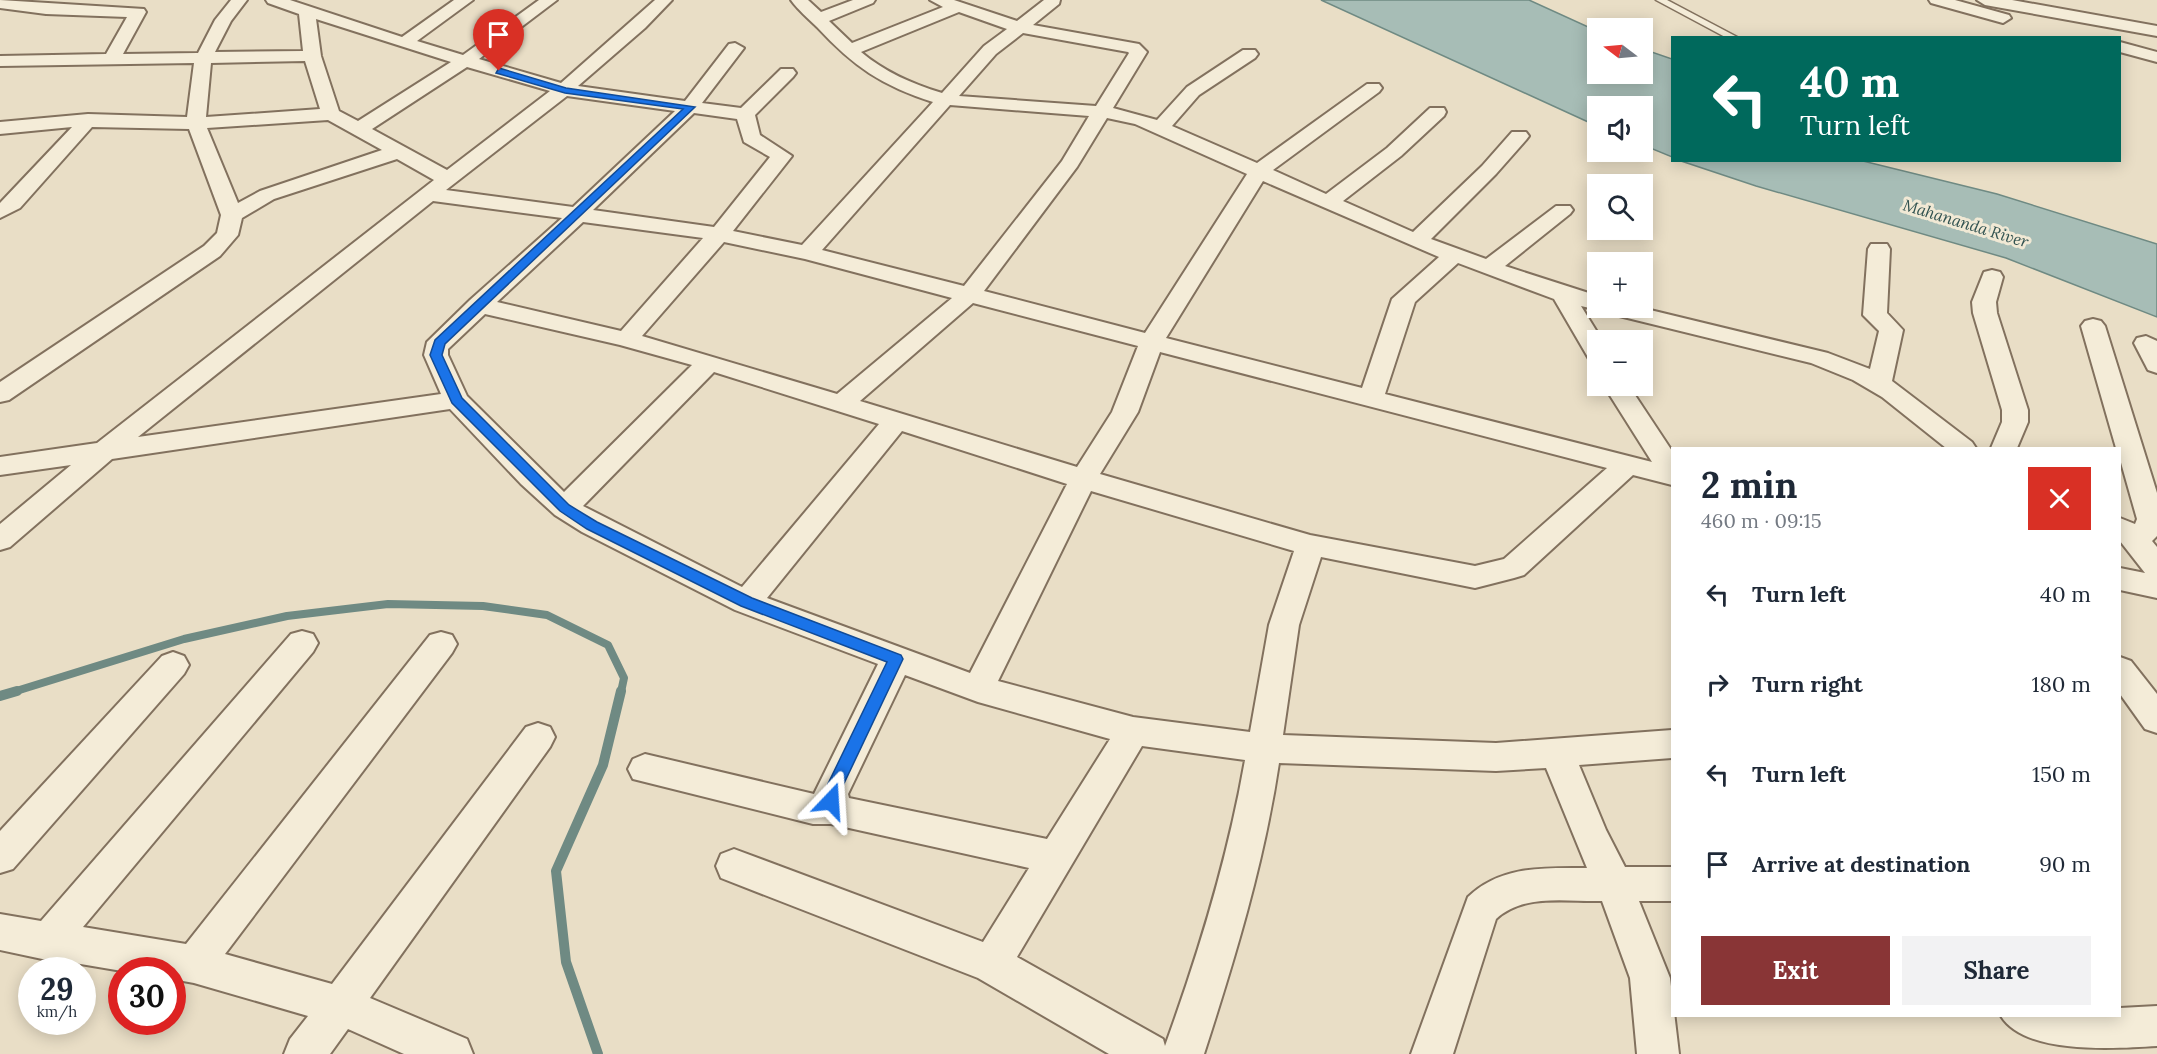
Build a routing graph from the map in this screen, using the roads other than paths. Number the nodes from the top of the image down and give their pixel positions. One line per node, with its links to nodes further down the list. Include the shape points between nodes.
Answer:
1 (240, 0): 31 (street, via 223,20)
2 (274, 0): 16 (street)
3 (465, 0): 23 (street)
4 (549, 0): 33 (street)
5 (664, 0): 36 (street)
6 (799, 0): 17 (street)
7 (867, 0): 17 (street)
8 (938, 0): 15 (street)
9 (1660, 0): 22 (lane)
10 (1937, 0): 20 (street)
11 (1985, 0): 18 (street)
12 (2098, 0): 18 (street)
13 (1053, 1): 19 (street)
14 (0, 3): 30 (street, via 138,12)
15 (958, 7): 19 (street); 26 (street)
16 (307, 11): 23 (street); 28 (street)
17 (819, 19): 26 (street)
18 (2107, 23): 21 (street)
19 (1018, 27): 37 (street, via 990,50); 39 (street, via 1137,49)
20 (2040, 27)
21 (2157, 31)
22 (1731, 36)
23 (404, 43): 33 (street)
24 (2121, 46): 29 (street)
25 (735, 48): 38 (street)
26 (850, 50): 37 (street, via 876,71)
27 (1249, 54): 45 (street, via 1194,91)
28 (312, 56): 31 (street); 41 (street)
29 (2157, 57)
30 (112, 58): 31 (street); 32 (street)
31 (203, 59): 44 (street)
32 (0, 61)
33 (465, 61): 36 (street); 47 (street)
34 (787, 73): 42 (street)
35 (1373, 88): 50 (street)
36 (565, 90): 38 (street); 51 (street)
37 (945, 100): 39 (street); 61 (street)
38 (690, 107): 42 (street); 56 (street)
39 (1100, 111): 45 (street); 66 (street, via 1070,163)
40 (1437, 112): 53 (street, via 1394,152)
41 (331, 114): 44 (street); 47 (street)
42 (745, 114): 58 (street, via 751,138 782,156)
43 (88, 120): 44 (street); 46 (street); 55 (street, via 13,204)
44 (196, 123): 57 (street)
45 (1161, 127): 50 (street)
46 (0, 128)
47 (358, 129): 49 (street)
48 (1519, 136): 59 (street)
49 (400, 151): 51 (street); 57 (street, via 267,195)
50 (1259, 171): 53 (street); 73 (street)
51 (448, 180): 52 (street)
52 (429, 194): 56 (street); 86 (street)
53 (1328, 202): 59 (street)
54 (1563, 210): 63 (street)
55 (0, 212)
56 (579, 214): 58 (street); 68 (street)
57 (232, 215): 78 (street, via 227,235 212,251)
58 (719, 234): 61 (street); 72 (street)
59 (1416, 241): 62 (street)
60 (1879, 249): 77 (street, via 1875,315 1891,330)
61 (807, 253): 66 (street)
62 (1454, 255): 63 (street); 80 (street, via 1404,299)
63 (1488, 268): 65 (street)
64 (1992, 277): 85 (street, via 1984,302 1985,313 2016,416)
65 (1563, 294): 67 (street); 71 (street)
66 (969, 295): 73 (street); 82 (street)
67 (1587, 300)
68 (478, 305): 72 (street); 81 (street, via 435,351)
69 (1653, 317): 77 (street, via 1819,358)
70 (2092, 326): 93 (street, via 2151,519 2151,525)
71 (1587, 335)
72 (626, 339): 75 (street)
73 (1152, 341): 80 (street); 91 (street, via 1125,412)
74 (2146, 343): 76 (street)
75 (710, 362): 82 (street); 92 (street)
76 (2157, 365)
77 (1879, 384): 84 (street)
78 (0, 394)
79 (1623, 396): 89 (street)
80 (1371, 398): 87 (street)
81 (456, 400): 86 (street); 92 (street)
82 (842, 403): 83 (street)
83 (896, 421): 91 (street); 99 (street)
84 (1962, 447)
85 (2004, 447)
86 (99, 453): 88 (street); 94 (street)
87 (1627, 465): 90 (street); 95 (street, via 1514,567 1496,574 1475,577)
88 (0, 466)
89 (1671, 469)
90 (1671, 476)
91 (1083, 479): 95 (street); 105 (street)
92 (565, 508): 99 (street)
93 (2128, 533): 96 (street)
94 (0, 540)
95 (1310, 545): 110 (street, via 1284,625)
96 (2157, 568)
97 (2121, 579): 98 (street)
98 (2157, 587)
99 (746, 602): 102 (street)
100 (302, 643): 120 (street)
101 (441, 644): 121 (street)
102 (896, 659): 105 (street); 113 (street, via 831,794)
103 (173, 665): 114 (street)
104 (2121, 671): 106 (street)
105 (978, 689): 107 (street)
106 (2157, 719)
107 (1133, 730): 110 (street); 115 (street)
108 (538, 737): 123 (street)
109 (1671, 744): 111 (street)
110 (1264, 748): 111 (street, via 1496,757); 129 (street, via 1255,805 1221,944)
111 (1558, 754): 118 (street)
112 (645, 769): 113 (street, via 813,809)
113 (834, 808): 115 (street)
114 (0, 857)
115 (1055, 857): 122 (street)
116 (734, 866): 122 (street)
117 (1671, 884): 118 (street)
118 (1615, 886): 130 (street, via 1526,885 1489,900 1481,909); 131 (street, via 1650,978)
119 (0, 933): 120 (street)
120 (47, 942): 121 (street)
121 (194, 964): 123 (street)
122 (991, 964): 128 (street)
123 (341, 1006): 126 (street); 127 (street)
124 (2022, 1017): 125 (street, via 2042,1030 2056,1033)
125 (2157, 1026)
126 (305, 1054)
127 (452, 1054)
128 (1148, 1054)
129 (1183, 1054)
130 (1432, 1054)
131 (1659, 1054)

